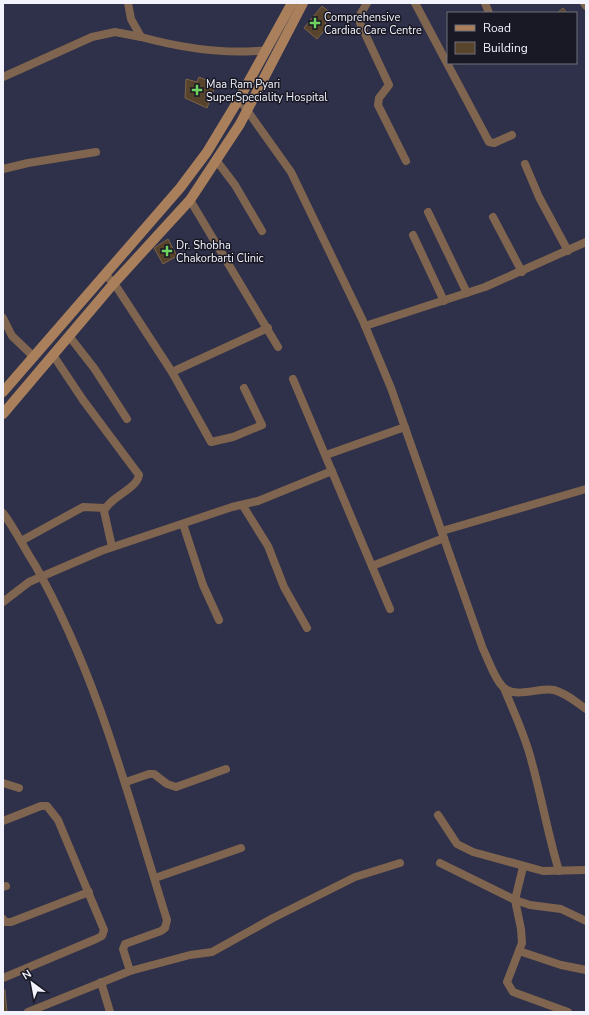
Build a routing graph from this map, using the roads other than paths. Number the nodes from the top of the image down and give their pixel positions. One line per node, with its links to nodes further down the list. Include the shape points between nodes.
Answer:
1 (128, 3): 8 (street, via 131,19)
2 (292, 3): 9 (main road)
3 (303, 3): 14 (main road)
4 (367, 3): 18 (street, via 360,15 360,23 389,85 379,98 378,105)
5 (415, 3): 10 (street)
6 (584, 3): 7 (street)
7 (586, 6)
8 (141, 37): 9 (street, via 176,47); 12 (street, via 115,32 92,37)
9 (268, 50): 13 (main road)
10 (447, 63)
11 (447, 64): 15 (street, via 489,142 494,143)
12 (3, 77)
13 (239, 99): 14 (street); 29 (main road, via 207,152 180,188)
14 (248, 110): 17 (main road); 34 (street, via 291,172)
15 (512, 135)
16 (96, 152): 20 (street, via 28,163)
17 (216, 160): 21 (main road); 24 (street, via 235,185)
18 (406, 161)
19 (525, 164): 27 (street, via 539,197)
20 (3, 170)
21 (190, 200): 30 (main road); 35 (street)
22 (428, 212): 31 (street)
23 (493, 218): 28 (street)
24 (262, 231)
25 (413, 235): 32 (street)
26 (586, 242): 27 (street)
27 (568, 251): 28 (street)
28 (522, 272): 31 (street)
29 (105, 275): 30 (street); 39 (main road)
30 (114, 284): 36 (main road); 40 (street)
31 (467, 293): 32 (street)
32 (444, 300): 34 (street)
33 (3, 318): 39 (street, via 12,336)
34 (365, 326): 46 (street)
35 (268, 328): 37 (street); 40 (street)
36 (69, 336): 38 (main road); 45 (street, via 94,368)
37 (278, 347)
38 (53, 355): 44 (main road); 51 (street, via 139,475 134,483)
39 (34, 357): 43 (main road)
40 (172, 372): 42 (street, via 208,438 213,442 262,425)
41 (293, 379): 47 (street)
42 (244, 388)
43 (3, 392)
44 (3, 414)
45 (127, 419)
46 (405, 427): 47 (street); 54 (street)
47 (326, 455): 48 (street)
48 (332, 471): 50 (street); 57 (street)
49 (586, 489): 54 (street)
50 (243, 506): 53 (street, via 232,507); 62 (street, via 268,546 284,587)
51 (105, 508): 55 (street, via 83,508); 56 (street, via 104,514)
52 (3, 513): 55 (street)
53 (182, 524): 56 (street); 61 (street)
54 (443, 535): 57 (street); 63 (street, via 483,649)
55 (21, 541): 58 (street)
56 (112, 547): 58 (street)
57 (372, 566): 60 (street)
58 (41, 577): 59 (street, via 24,584); 66 (street, via 62,615 92,685)
59 (3, 602)
60 (390, 609)
61 (218, 620)
62 (307, 628)
63 (504, 688): 64 (street, via 513,692 561,692); 76 (street, via 532,762)
64 (586, 709)
65 (226, 769): 66 (street, via 176,787 154,774)
66 (126, 782): 77 (street)
67 (3, 783): 68 (street)
68 (19, 788)
69 (438, 815): 74 (street, via 458,844 464,848)
70 (3, 821): 78 (street, via 47,806 58,820)
71 (241, 848): 77 (street)
72 (400, 863): 84 (street, via 355,877 212,952)
73 (440, 863): 79 (street)
74 (523, 867): 76 (street); 79 (street)
75 (586, 870): 76 (street)
76 (559, 871)
77 (155, 878): 84 (street, via 167,920 165,928 125,944 123,949)
78 (89, 892): 80 (street, via 12,922); 85 (street, via 104,930 102,936)
79 (515, 900): 81 (street, via 530,905 561,909); 82 (street, via 522,937)
80 (3, 919)
81 (586, 921)
82 (519, 951): 83 (street, via 561,965); 89 (street, via 507,982 513,992)
83 (586, 970)
84 (130, 971): 86 (street)
85 (3, 978)
86 (101, 982): 87 (street); 88 (street)
87 (28, 1012)
88 (110, 1012)
89 (568, 1012)

